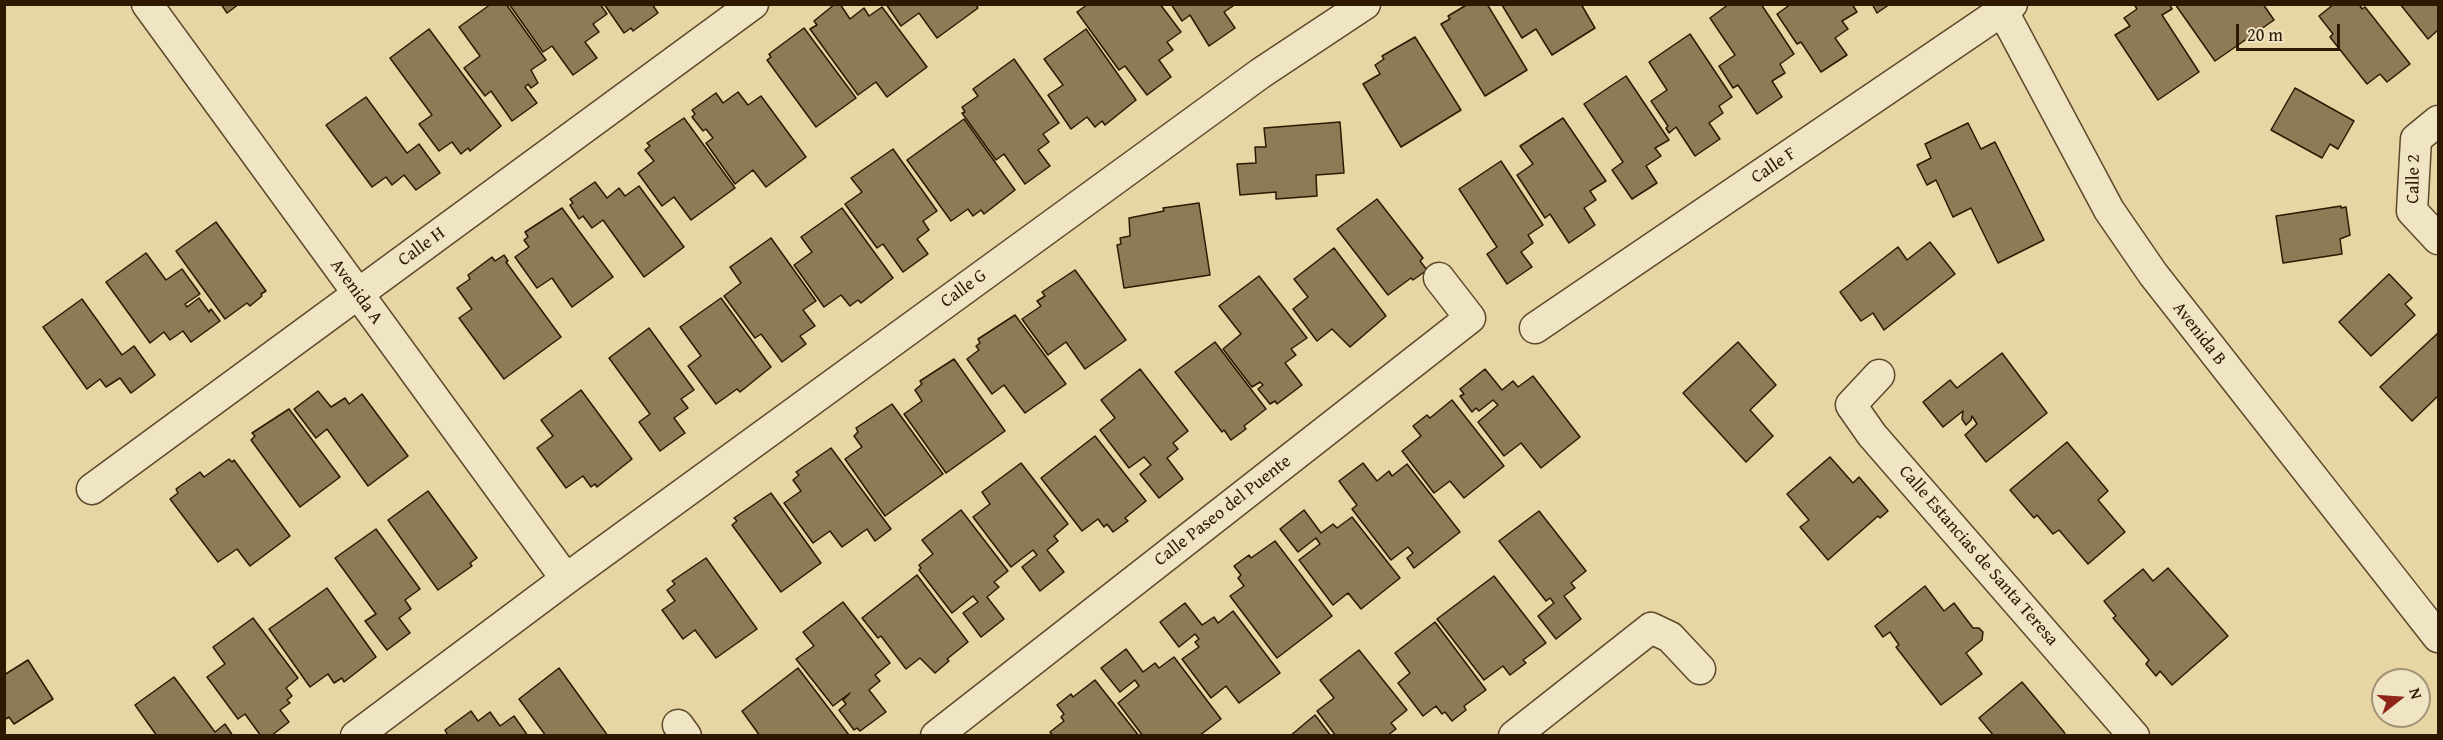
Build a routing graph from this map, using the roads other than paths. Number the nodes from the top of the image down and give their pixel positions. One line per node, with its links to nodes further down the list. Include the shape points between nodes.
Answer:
1 (147, 4): 8 (street, Avenida A)
2 (753, 4): 8 (street, Calle H)
3 (1365, 4): 12 (street, Calle G, via 1261,73)
4 (2005, 7): 9 (street, Calle F); 13 (street, Avenida B, via 2109,210 2152,274)
5 (2439, 121): 6 (street, Calle 2, via 2416,139 2412,211)
6 (2439, 239)
7 (1439, 278): 16 (street, Calle Paseo del Puente, via 1470,318)
8 (357, 295): 11 (street, Calle H); 12 (street, Avenida A)
9 (1535, 328)
10 (1879, 375): 18 (street, Calle Estancias de Santa Teresa, via 1851,405 1872,435)
11 (92, 489)
12 (566, 579): 15 (street, Calle G)
13 (2439, 637)
14 (1700, 669): 17 (street, via 1670,637 1651,628)
15 (356, 735)
16 (936, 735)
17 (1514, 735)
18 (2134, 735)

